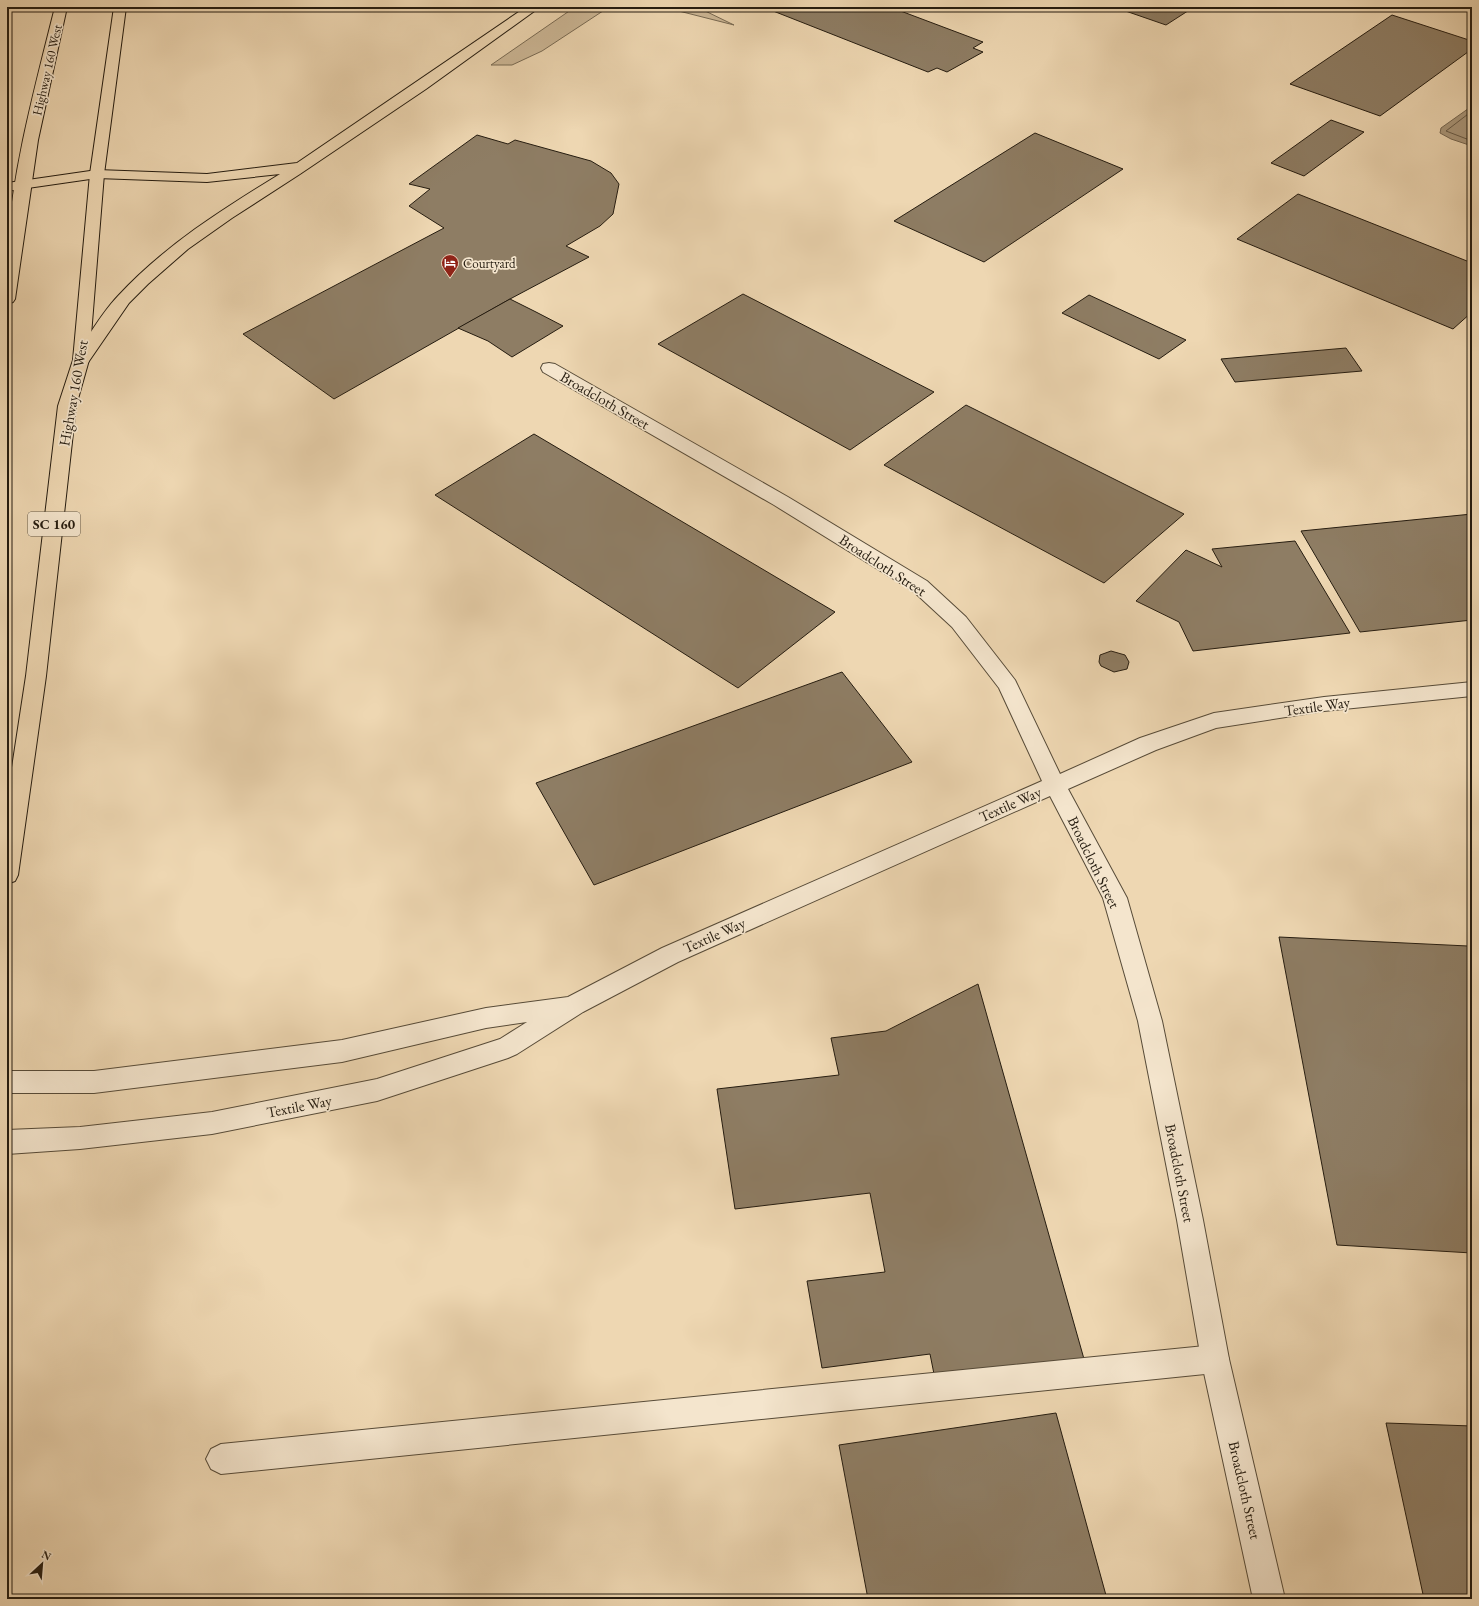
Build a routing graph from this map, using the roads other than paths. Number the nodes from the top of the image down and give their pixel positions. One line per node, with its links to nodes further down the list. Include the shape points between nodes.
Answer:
1 (61, 7): 6 (main road, Highway 160 West, via 40,95)
2 (534, 7): 4 (main road)
3 (119, 10): 5 (main road, Highway 160 West)
4 (301, 167): 5 (main road, via 207,178); 9 (main road, via 172,252 123,301)
5 (96, 174): 6 (main road); 9 (main road, Highway 160 West / SC 160)
6 (23, 185): 7 (main road); 8 (main road, Highway 160 West)
7 (7, 187)
8 (7, 300)
9 (81, 360): 13 (main road, Highway 160 West / SC 160, via 67,406 36,676)
10 (549, 368): 12 (street, Broadcloth Street, via 781,501 920,586 959,622 1008,685)
11 (1472, 689): 12 (street, Textile Way, via 1324,704 1214,721 1148,744)
12 (1055, 784): 14 (street, Textile Way, via 670,955); 17 (street, Broadcloth Street, via 1115,898 1150,1021)
13 (7, 874)
14 (574, 1005): 15 (street, Textile Way, via 486,1018 342,1051 94,1082); 16 (street, Textile Way, via 508,1047 377,1090 212,1123 80,1138)
15 (7, 1082)
16 (7, 1142)
17 (1215, 1360): 18 (street); 19 (street, Broadcloth Street)
18 (221, 1459)
19 (1269, 1599)

